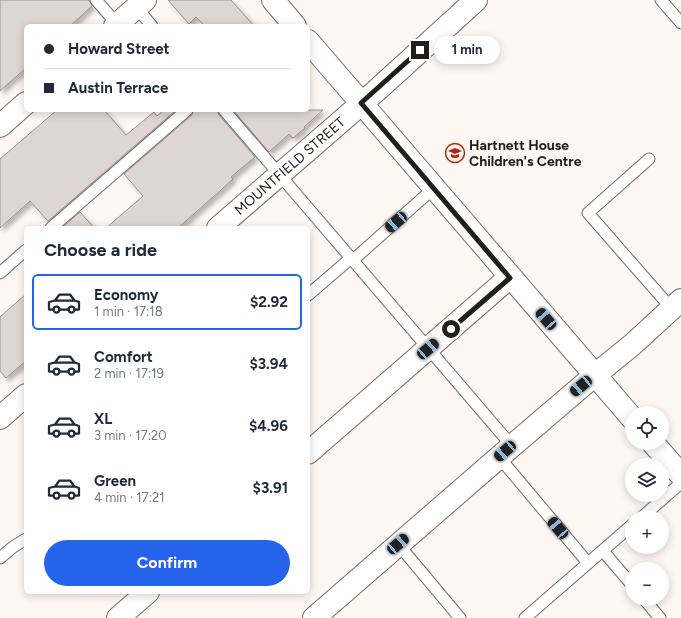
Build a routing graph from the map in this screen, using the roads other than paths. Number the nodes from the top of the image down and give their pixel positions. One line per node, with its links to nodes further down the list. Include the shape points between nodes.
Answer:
1 (96, 0): 7 (lane)
2 (273, 0): 10 (street)
3 (476, 0): 12 (street, MOUNTFIELD STREET)
4 (662, 0): 6 (lane)
5 (140, 4): 8 (street); 9 (lane)
6 (681, 23)
7 (115, 24)
8 (117, 24)
9 (151, 24)
10 (293, 24)
11 (310, 43): 12 (street)
12 (361, 103): 18 (street, MOUNTFIELD STREET); 19 (street)
13 (24, 105): 16 (street)
14 (185, 112): 20 (lane)
15 (226, 112): 18 (lane)
16 (0, 126)
17 (649, 159): 27 (lane, via 588,213)
18 (279, 175): 21 (street, MOUNTFIELD STREET); 23 (lane)
19 (434, 188): 23 (lane); 25 (street)
20 (53, 226)
21 (220, 226)
22 (24, 252): 24 (lane)
23 (352, 259): 26 (lane); 28 (lane)
24 (0, 273)
25 (510, 278): 28 (street); 29 (street)
26 (310, 293)
27 (676, 304): 29 (street)
28 (428, 349): 34 (street); 35 (lane)
29 (603, 369): 31 (street); 35 (street)
30 (24, 397): 32 (street)
31 (625, 406)
32 (0, 418)
33 (660, 450): 36 (street)
34 (310, 451)
35 (505, 451): 41 (street); 44 (lane)
36 (681, 475)
37 (681, 483): 38 (lane)
38 (650, 510)
39 (625, 531): 42 (lane)
40 (24, 540): 43 (lane)
41 (398, 544): 49 (street); 50 (lane)
42 (603, 551): 44 (lane); 45 (lane)
43 (0, 558)
44 (588, 563): 51 (lane)
45 (625, 577)
46 (146, 594): 48 (street)
47 (650, 606): 52 (lane)
48 (118, 618)
49 (314, 618)
50 (460, 618)
51 (525, 618)
52 (660, 618)

